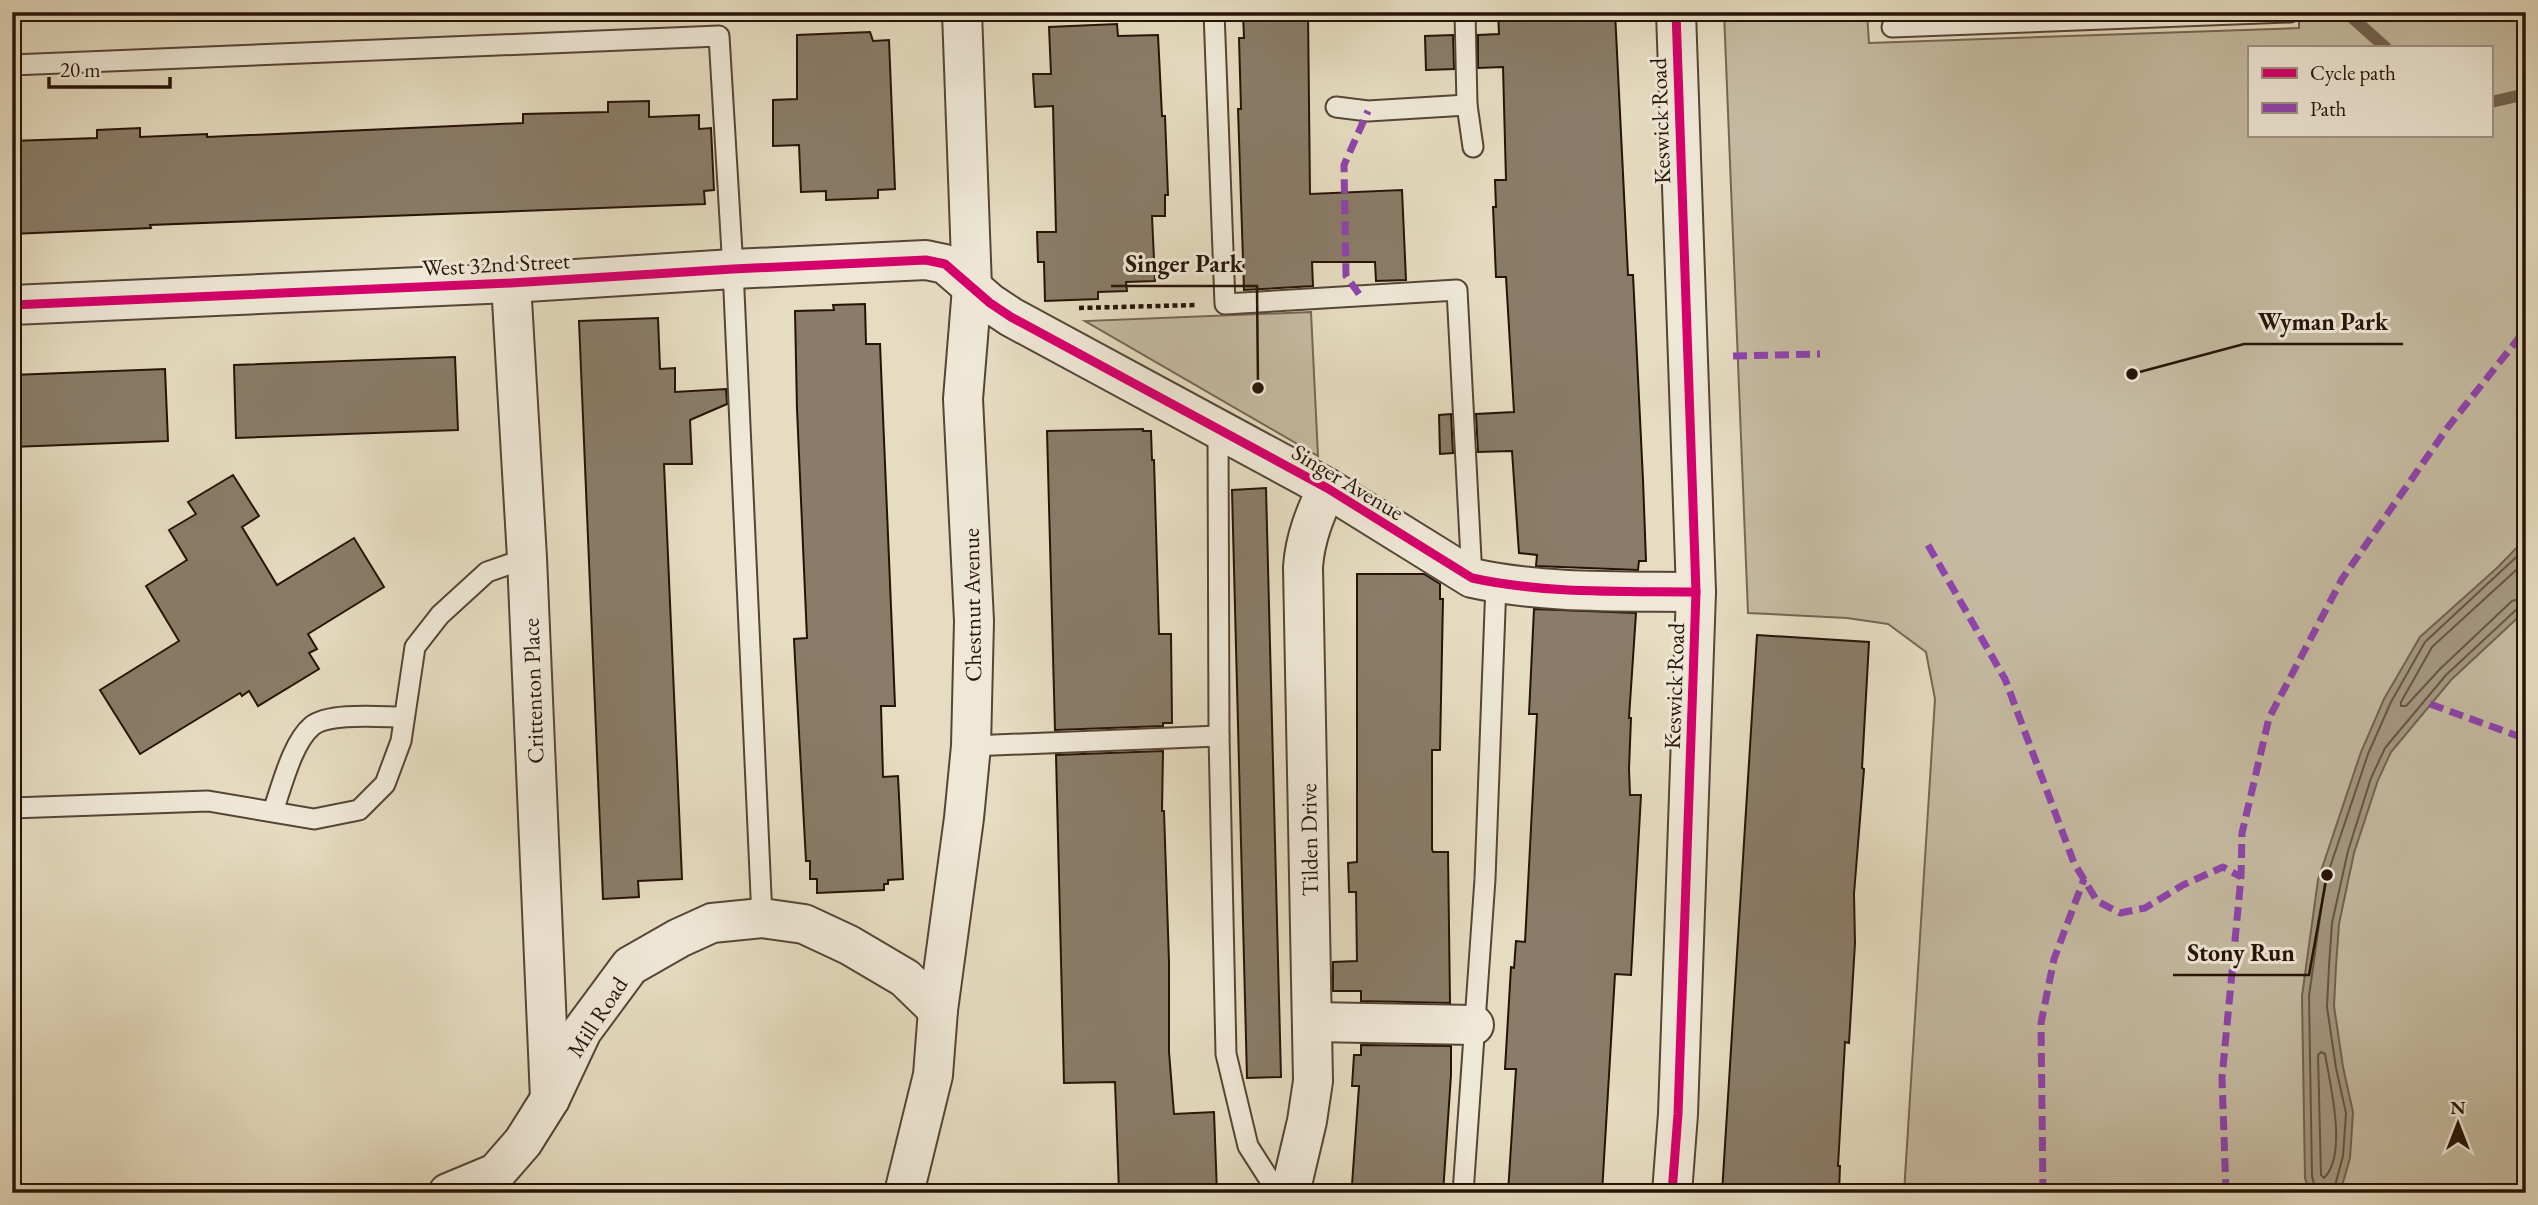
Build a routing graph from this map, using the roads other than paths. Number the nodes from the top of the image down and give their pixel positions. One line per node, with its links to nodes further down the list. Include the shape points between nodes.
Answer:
1 (962, 12): 13 (street, Chestnut Avenue)
2 (1214, 12): 18 (lane, via 1225,304 1457,290)
3 (1465, 12): 8 (lane)
4 (1676, 12): 19 (street, Keswick Road)
5 (2290, 12): 6 (lane)
6 (1892, 27)
7 (12, 65): 11 (lane, via 719,36)
8 (1467, 105): 9 (lane, via 1368,111); 10 (lane)
9 (1336, 107)
10 (1473, 147)
11 (733, 269): 12 (street, West 32nd Street); 13 (street, West 32nd Street, via 926,260 944,264); 25 (lane)
12 (512, 283): 14 (street, West 32nd Street); 17 (street, Crittenton Place)
13 (972, 288): 15 (street, Singer Avenue, via 1011,317); 22 (street, Chestnut Avenue, via 963,399 974,621)
14 (12, 304)
15 (1218, 431): 16 (street, Singer Avenue); 21 (lane)
16 (1327, 488): 18 (street, Singer Avenue); 27 (street, Tilden Drive, via 1304,547 1303,566)
17 (527, 558): 20 (lane, via 487,572 440,615 415,648); 29 (street, Crittenton Place)
18 (1484, 581): 19 (street, Singer Avenue, via 1563,589); 28 (lane, via 1485,879)
19 (1696, 592): 35 (street, Keswick Road)
20 (404, 717): 24 (lane, via 343,716 313,725 298,745); 24 (lane, via 401,741 385,785 359,810 314,819)
21 (1219, 736): 22 (lane); 32 (lane, via 1226,1054 1248,1146)
22 (971, 746): 26 (street, Chestnut Avenue)
23 (12, 808): 24 (lane, via 208,801)
24 (273, 811)
25 (762, 918): 26 (street, Mill Road, via 804,923 849,945 905,978); 29 (street, Mill Road, via 712,923 630,966 582,1031)
26 (938, 1010): 31 (street, Chestnut Avenue, via 933,1075)
27 (1314, 1022): 28 (street); 33 (street, Tilden Drive, via 1313,1081)
28 (1474, 1025): 34 (lane)
29 (550, 1099): 30 (street, Mill Road, via 523,1142 496,1173)
30 (448, 1193)
31 (904, 1193)
32 (1278, 1193)
33 (1290, 1193)
34 (1463, 1193)
35 (1672, 1193)

